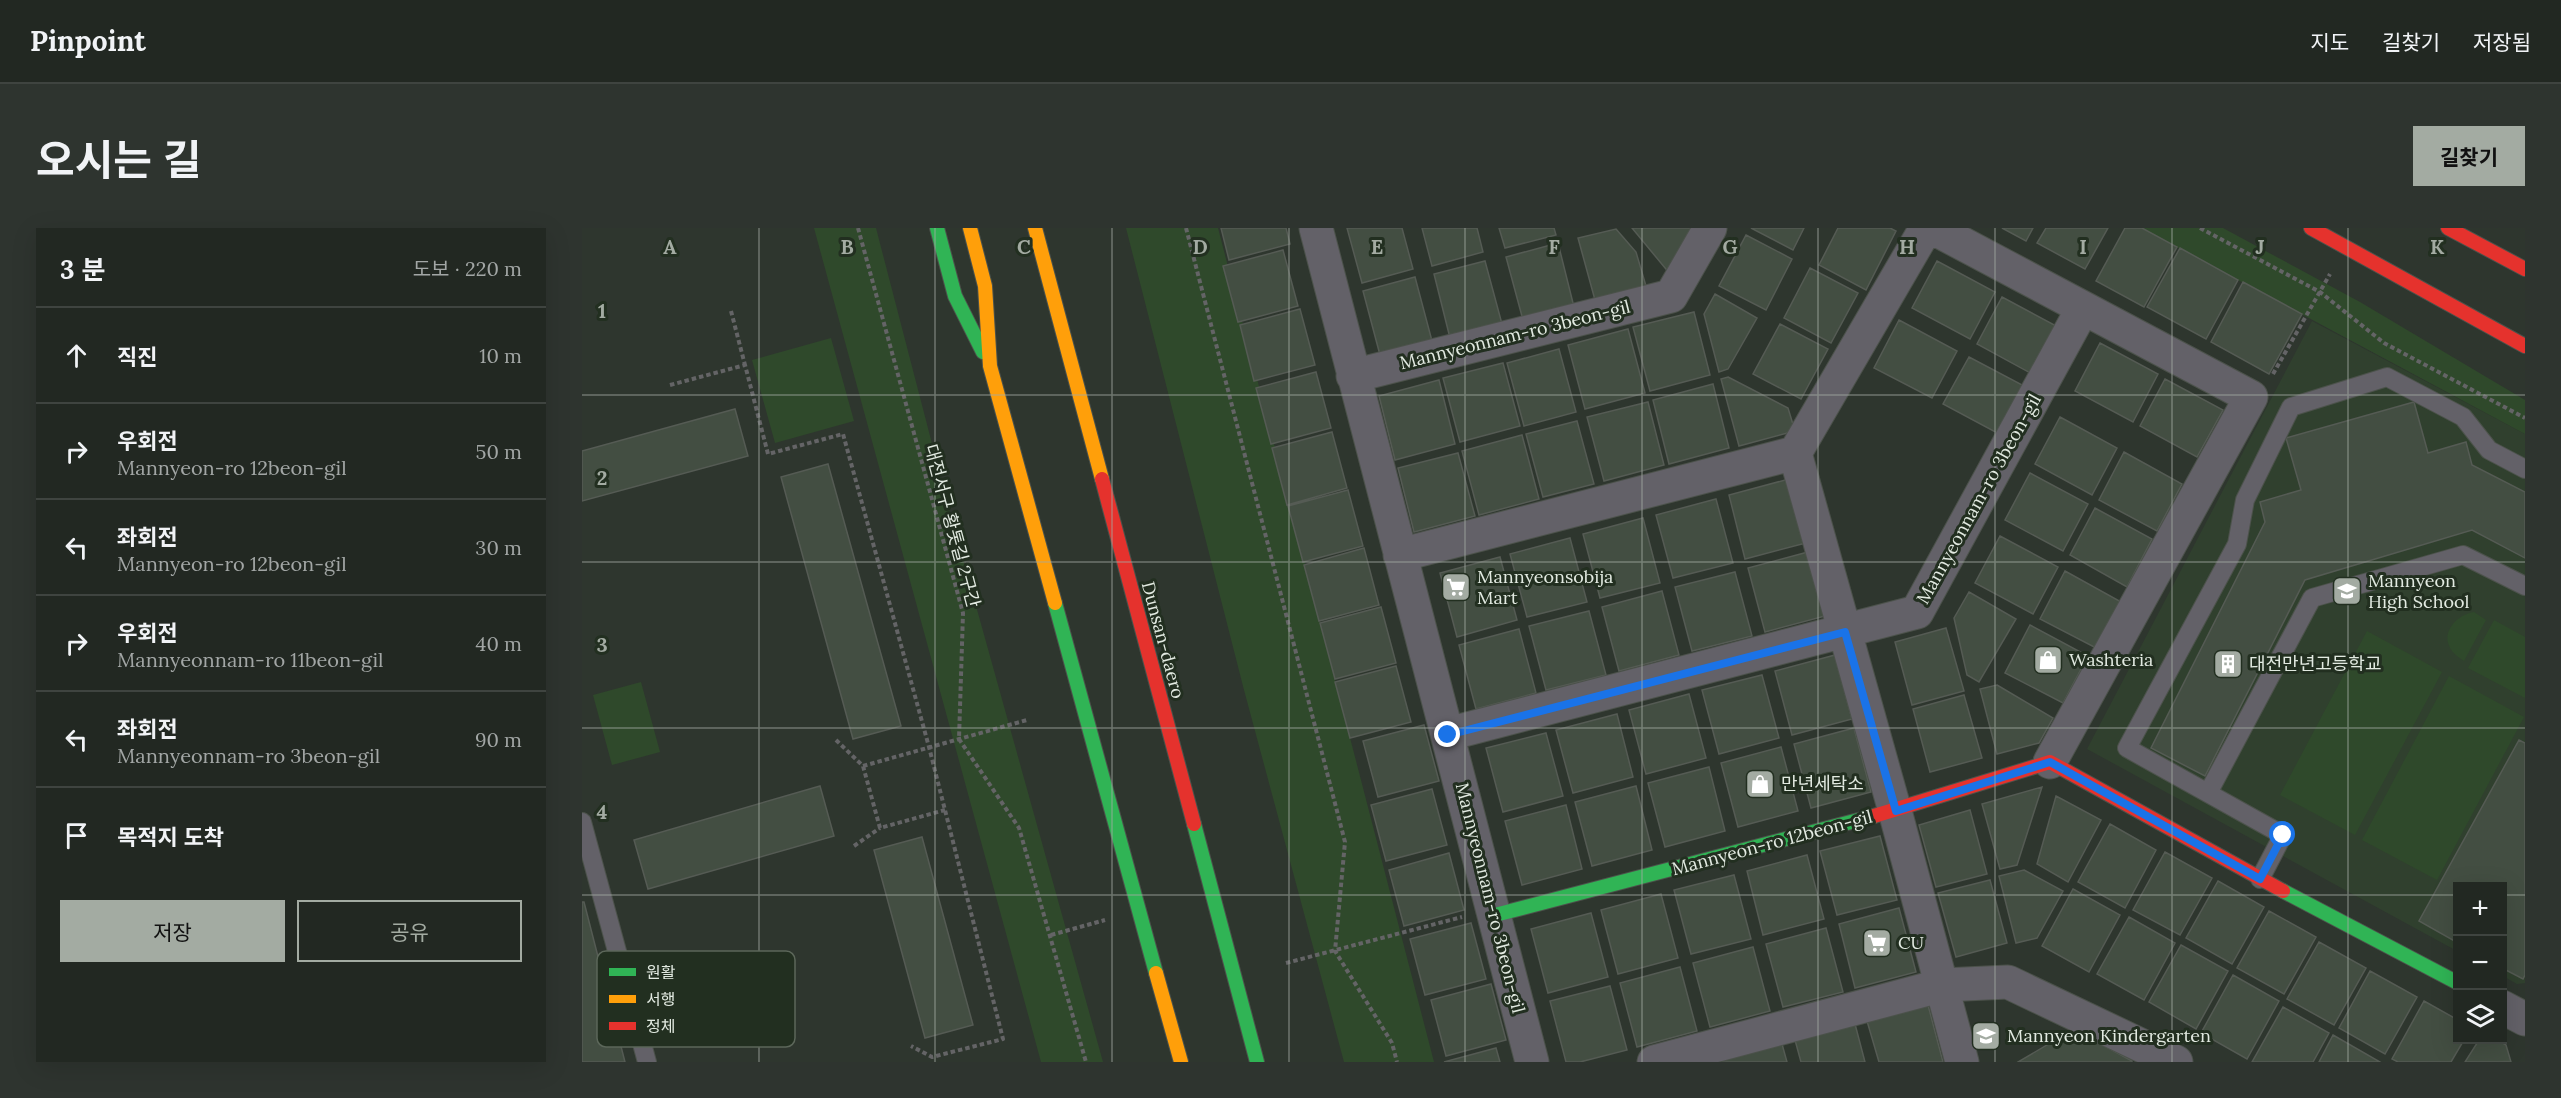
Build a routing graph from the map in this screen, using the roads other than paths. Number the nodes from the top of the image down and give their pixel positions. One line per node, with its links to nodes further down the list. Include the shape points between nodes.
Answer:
1 (938, 228): 13 (main road, via 955,296)
2 (970, 228): 13 (main road, via 985,286)
3 (1035, 228): 35 (main road, Dunsan-daero)
4 (1316, 228): 14 (street, Mannyeonnam-ro 3beon-gil)
5 (1710, 228): 14 (street, Mannyeonnam-ro 3beon-gil, via 1671,296)
6 (1926, 228): 15 (street)
7 (1933, 228): 11 (street)
8 (2311, 228): 12 (main road)
9 (2448, 228): 10 (main road)
10 (2525, 270)
11 (2083, 308): 19 (street, Mannyeonnam-ro 3beon-gil, via 1917,612); 21 (street, via 2251,397)
12 (2525, 346)
13 (990, 366): 34 (main road)
14 (1353, 376): 17 (street, Mannyeonnam-ro 3beon-gil)
15 (1795, 453): 17 (street); 19 (street)
16 (2525, 469): 22 (lane, via 2489,450 2463,417 2387,377 2291,407 2245,500 2237,544 2127,748)
17 (1400, 555): 20 (street, Mannyeonnam-ro 3beon-gil)
18 (2525, 586): 22 (lane, via 2463,555 2312,598)
19 (1845, 632): 20 (street, Mannyeonnam-ro 3beon-gil); 23 (street)
20 (1448, 735): 26 (street, Mannyeonnam-ro 3beon-gil)
21 (2050, 762): 23 (main road, Mannyeon-ro 12beon-gil); 25 (main road)
22 (2208, 793): 25 (lane, via 2283,835)
23 (1896, 811): 26 (main road, Mannyeon-ro 12beon-gil); 29 (street)
24 (582, 822): 27 (lane)
25 (2260, 879): 28 (main road)
26 (1494, 912): 36 (street, Mannyeonnam-ro 3beon-gil)
27 (617, 951)
28 (2453, 981)
29 (1943, 985): 37 (street); 38 (street); 39 (street, via 2008,982)
30 (2507, 1010): 31 (street)
31 (2525, 1019)
32 (643, 1047): 33 (lane)
33 (647, 1062)
34 (1181, 1062)
35 (1257, 1062)
36 (1532, 1062)
37 (1654, 1062)
38 (1962, 1062)
39 (2176, 1062)

